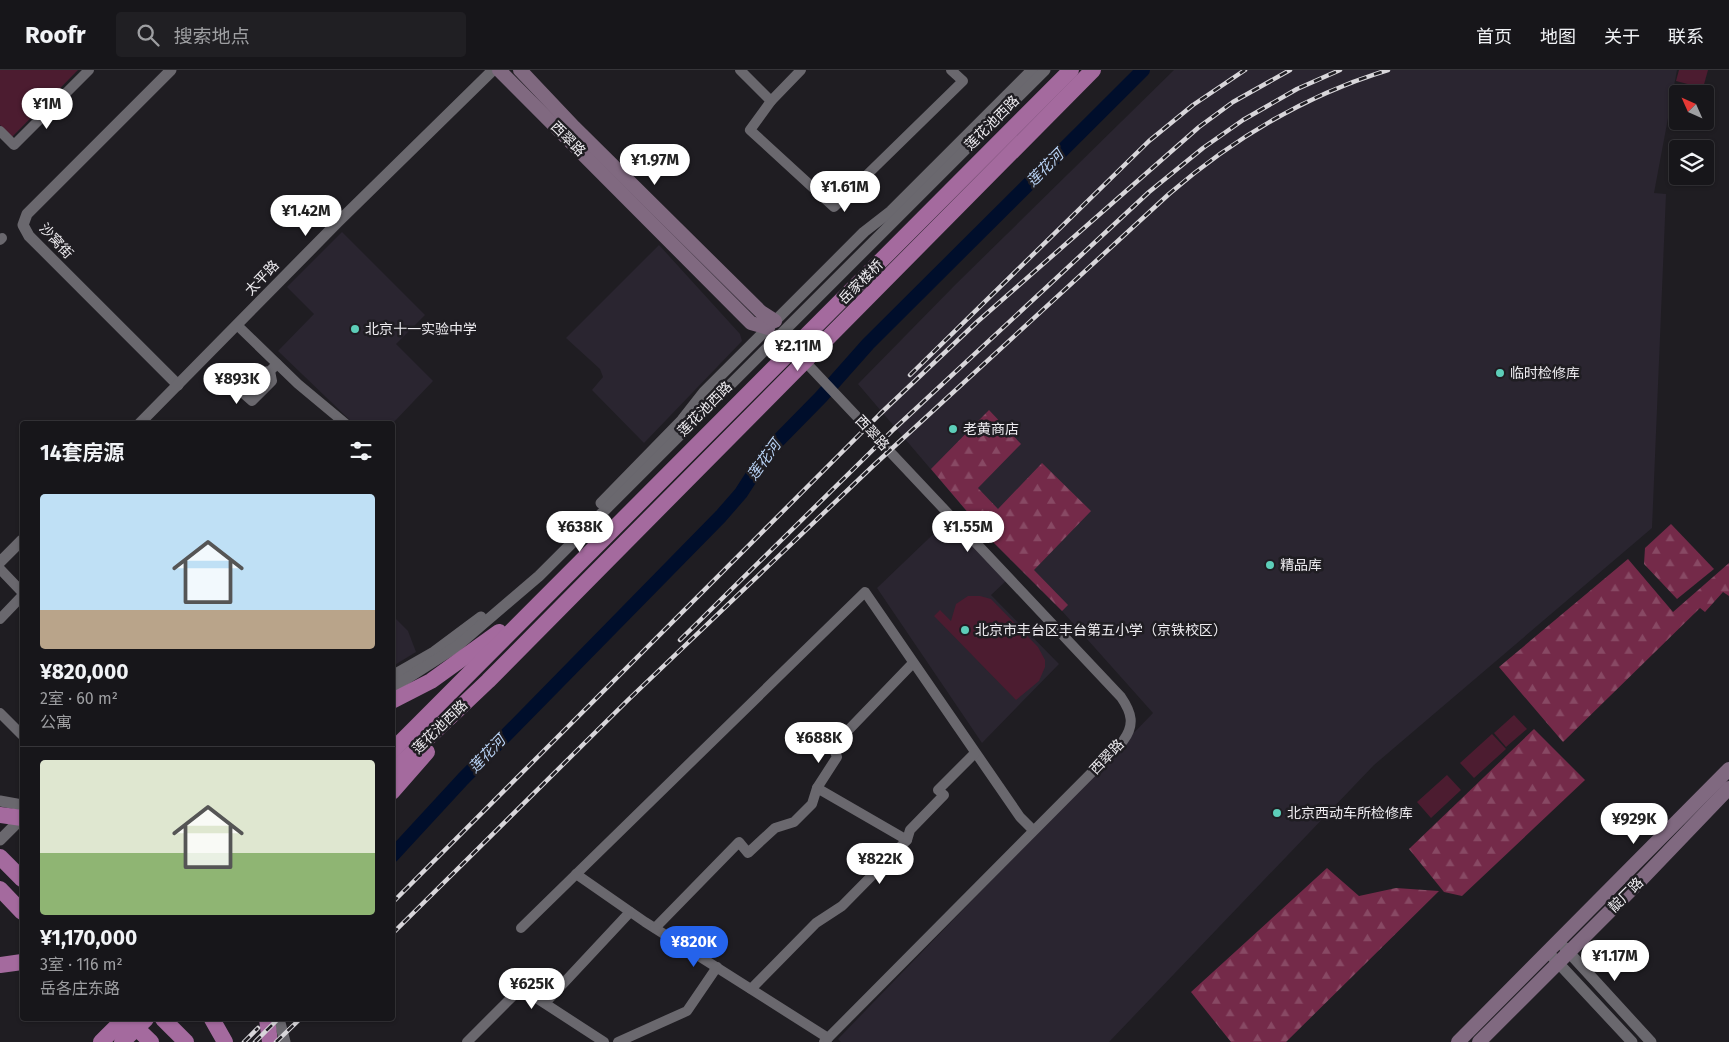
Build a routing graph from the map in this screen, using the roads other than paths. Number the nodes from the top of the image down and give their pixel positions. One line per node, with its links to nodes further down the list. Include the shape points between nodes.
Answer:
1 (89, 70): 14 (street, via 14,145)
2 (171, 70): 18 (street, 沙窝街, via 27,214 23,224 29,236)
3 (493, 70): 16 (street, 太平路)
4 (499, 70): 17 (main road, 西翠路, via 751,323)
5 (520, 70): 17 (main road, 西翠路)
6 (740, 70): 13 (street)
7 (801, 70): 13 (street)
8 (951, 70): 13 (street, via 963,81 834,207 750,130)
9 (1032, 70): 17 (street, 莲花池西路, via 891,211 864,232)
10 (1045, 70): 17 (street, 莲花池西路)
11 (1071, 70): 15 (highway, 莲花池西路)
12 (1093, 70): 15 (highway)
13 (770, 101)
14 (0, 130)
15 (978, 174): 21 (highway, 岳家楼桥)
16 (238, 325): 18 (street, 太平路); 20 (street, via 274,368)
17 (774, 328): 30 (street, 莲花池西路, via 704,392 682,420 533,571 475,622 434,652); 32 (street, 莲花池西路, via 539,576 456,647); 48 (street, 西翠路, via 1122,697 1129,709 1132,725 1123,741)
18 (178, 385): 19 (street, 太平路)
19 (142, 421)
20 (342, 421)
21 (649, 505): 25 (highway, 莲花池西路); 31 (highway, 莲花池西路)
22 (20, 542): 23 (street)
23 (0, 562)
24 (0, 569): 26 (street)
25 (552, 591): 33 (highway, via 464,659); 36 (highway, 莲花池西路)
26 (20, 592)
27 (20, 596): 28 (street)
28 (0, 619)
29 (914, 663): 37 (street); 40 (street, via 833,746 838,757); 54 (street, via 865,592)
30 (395, 674)
31 (488, 681): 38 (highway, 莲花池西路); 42 (highway)
32 (395, 686)
33 (395, 699)
34 (0, 713): 35 (street)
35 (20, 733)
36 (395, 748)
37 (975, 753): 48 (street, via 1020,818); 50 (street, via 938,790 944,796 910,830)
38 (395, 769)
39 (1729, 769): 61 (main road)
40 (818, 788): 50 (street); 60 (street, via 812,804 794,822 775,828 748,853 739,842)
41 (1729, 788): 63 (main road, 靛厂路)
42 (395, 789)
43 (0, 801): 44 (street)
44 (20, 805)
45 (0, 815): 46 (highway)
46 (20, 818)
47 (20, 820): 49 (street)
48 (1033, 830): 79 (street, 西翠路)
49 (0, 840)
50 (907, 840): 68 (street, via 842,906 816,923)
51 (0, 857): 52 (highway)
52 (20, 873)
53 (20, 874): 55 (highway)
54 (576, 874): 58 (street); 59 (street)
55 (0, 878)
56 (0, 888): 57 (highway)
57 (20, 910)
58 (630, 912): 60 (street); 69 (street)
59 (521, 928)
60 (655, 928): 67 (street)
61 (1559, 941): 62 (main road); 63 (street)
62 (1548, 952): 65 (street); 93 (main road)
63 (1569, 952): 65 (main road, 靛厂路); 96 (street)
64 (20, 962): 66 (highway)
65 (1559, 963): 94 (main road, 靛厂路); 95 (street)
66 (0, 965)
67 (717, 967): 68 (street); 78 (street, via 687,1010)
68 (751, 989): 79 (street)
69 (545, 1004): 90 (street, via 521,988); 91 (street)
70 (138, 1021): 77 (highway)
71 (161, 1021): 83 (highway)
72 (165, 1021): 86 (highway)
73 (177, 1021): 85 (highway)
74 (213, 1021): 87 (highway)
75 (267, 1021): 88 (highway)
76 (280, 1021): 89 (street)
77 (118, 1026): 80 (highway); 81 (highway); 82 (highway); 84 (highway)
78 (634, 1039): 92 (street)
79 (826, 1040)
80 (96, 1042)
81 (101, 1042)
82 (127, 1042)
83 (141, 1042)
84 (151, 1042)
85 (157, 1042)
86 (186, 1042)
87 (225, 1042)
88 (270, 1042)
89 (285, 1042)
90 (467, 1042)
91 (604, 1042)
92 (618, 1042)
93 (1458, 1042)
94 (1479, 1042)
95 (1632, 1042)
96 (1650, 1042)

